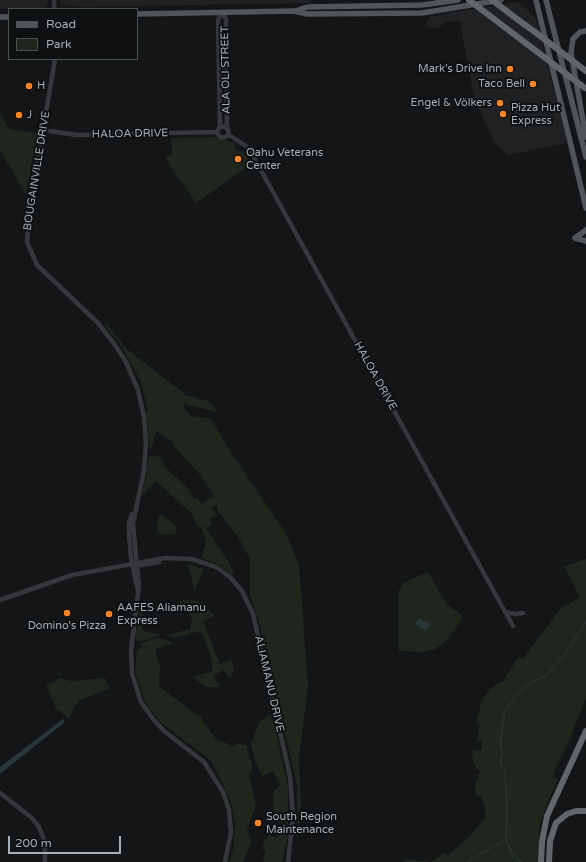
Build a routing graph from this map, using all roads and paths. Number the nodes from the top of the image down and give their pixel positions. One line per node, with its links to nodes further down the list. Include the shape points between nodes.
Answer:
1 (458, 0): 7 (main road, via 422,5 307,7)
2 (468, 0): 15 (highway, bridge)
3 (492, 0): 11 (highway, bridge)
4 (501, 0): 7 (main road, via 422,13 307,14)
5 (536, 0): 21 (main road)
6 (546, 0): 20 (main road)
7 (294, 11): 8 (main road)
8 (222, 13): 9 (main road); 17 (street, ALA OLI STREET, via 218,20); 18 (street, ALA OLI STREET, via 226,21)
9 (138, 14)
10 (586, 31): 19 (main road, via 580,32 573,39 571,53)
11 (535, 32): 13 (highway, bridge); 14 (highway, bridge)
12 (56, 60): 16 (street, BOUGAINVILLE DRIVE)
13 (586, 66)
14 (586, 70)
15 (586, 88)
16 (44, 130): 17 (street, HALOA DRIVE, via 76,135); 24 (street, BOUGAINVILLE DRIVE, via 26,235 32,256 41,270 104,331 126,362 138,390 146,443 144,470 129,523)
17 (219, 130): 18 (street); 18 (street, via 221,138 225,138)
18 (228, 131): 26 (street, HALOA DRIVE, via 252,154)
19 (586, 137)
20 (586, 158)
21 (586, 208)
22 (586, 230): 23 (main road, via 575,238)
23 (586, 241)
24 (135, 564): 25 (street, via 72,574); 33 (street, BOUGAINVILLE DRIVE, via 138,590 131,651 133,680 141,702 153,719 200,757 218,781 228,804 230,821 230,841); 34 (street, ALIAMANU DRIVE, via 140,561 192,559 220,570 236,583 250,606 291,785 293,823)
25 (0, 600)
26 (505, 612): 27 (street); 28 (street, HALOA DRIVE)
27 (523, 613)
28 (513, 626)
29 (586, 731): 35 (highway, via 547,816)
30 (0, 793): 32 (street, via 32,818 39,827 45,842)
31 (586, 811): 36 (highway, via 571,812 556,823 550,841)
32 (45, 862)
33 (225, 862)
34 (288, 862)
35 (541, 862)
36 (549, 862)

